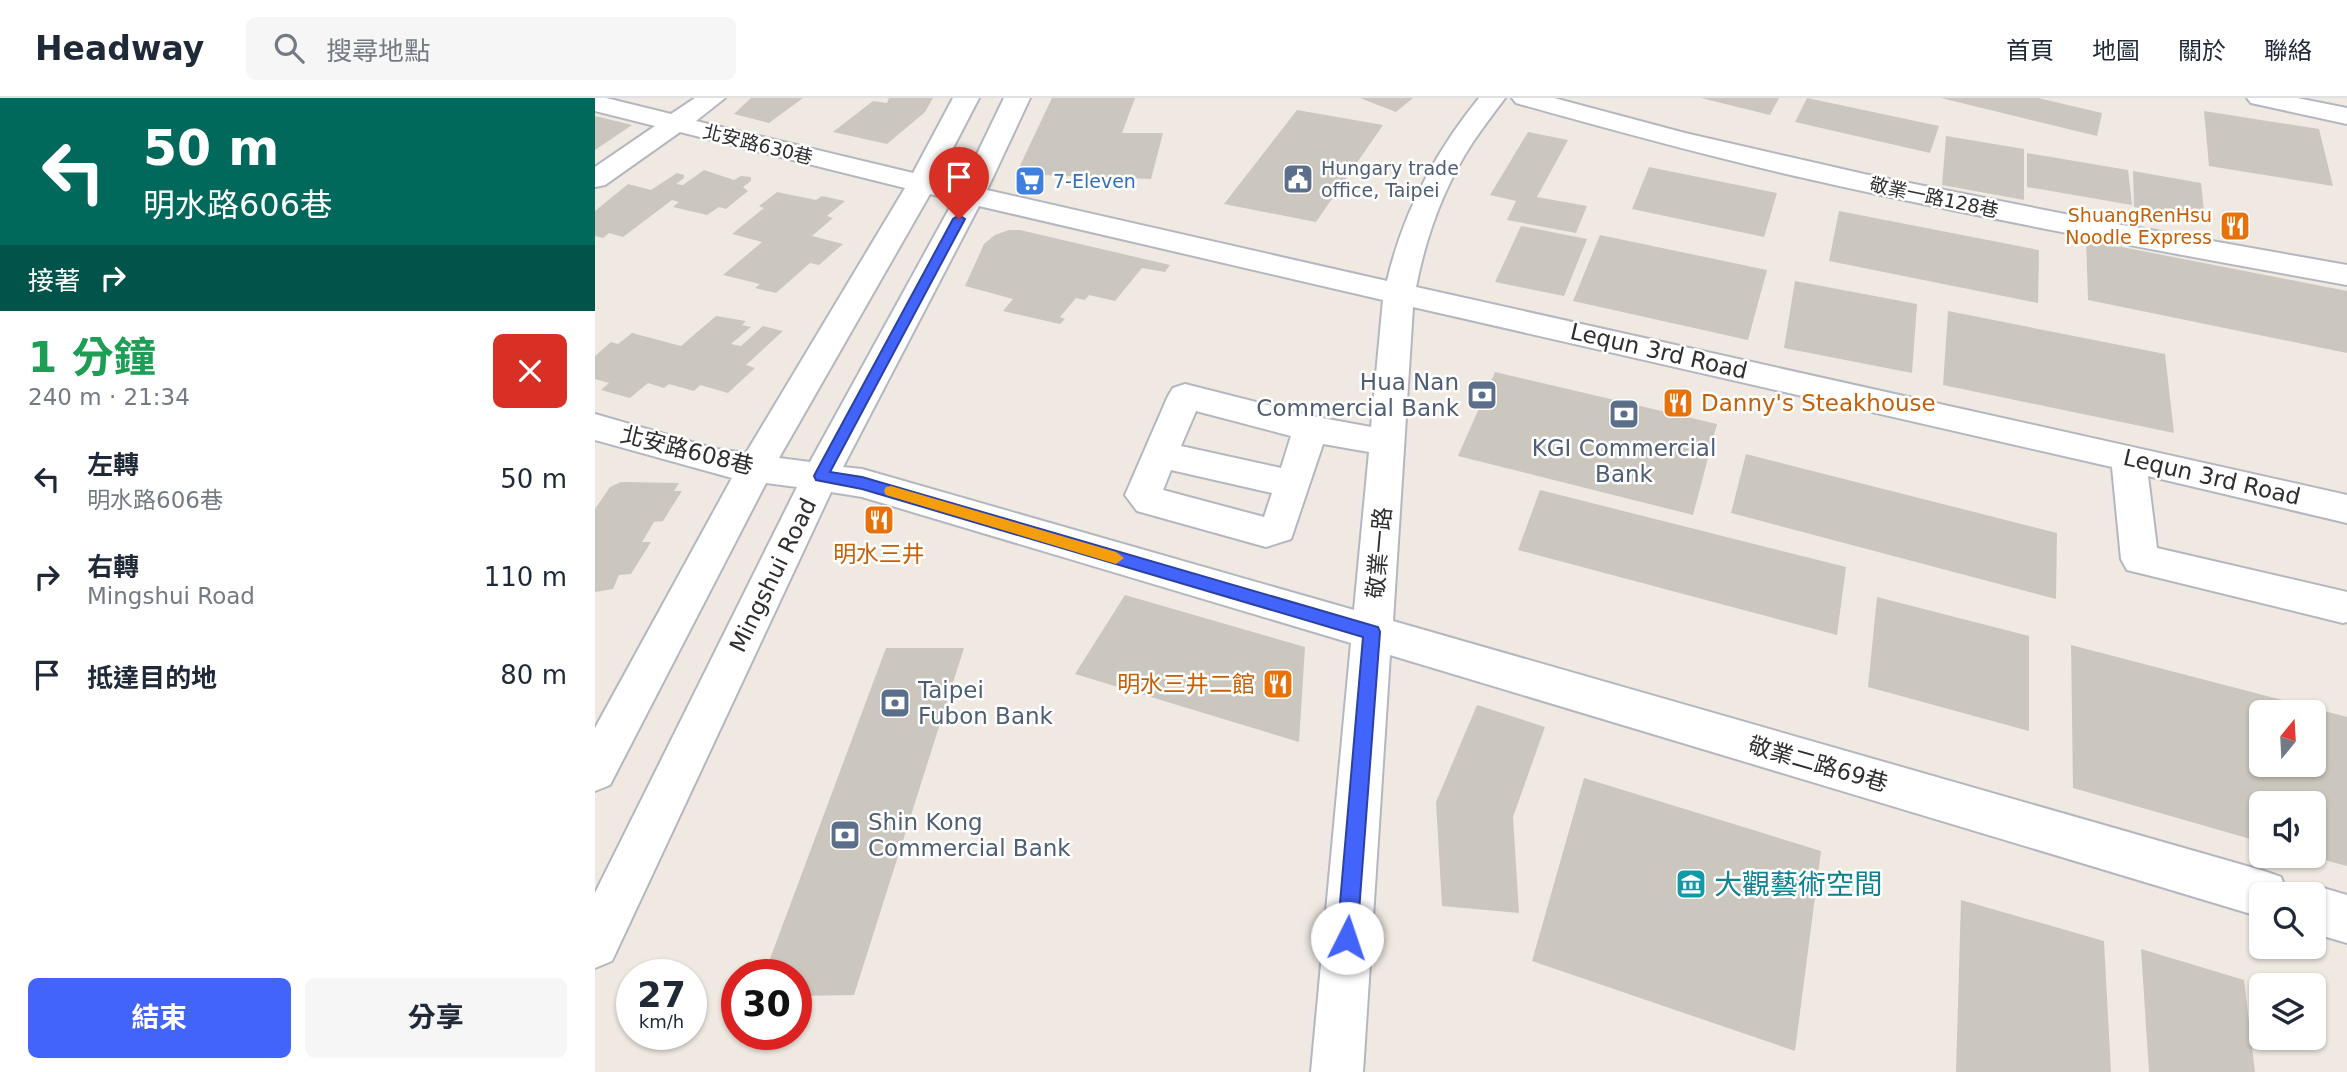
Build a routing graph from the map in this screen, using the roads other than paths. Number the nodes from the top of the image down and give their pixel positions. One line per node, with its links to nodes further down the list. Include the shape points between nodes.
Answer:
1 (712, 98): 9 (street)
2 (966, 98): 11 (street)
3 (1017, 98): 12 (street, Mingshui Road)
4 (1492, 98): 14 (street, 敬業一路, via 1439,174 1417,223)
5 (1525, 98): 13 (street, 敬業一路128巷, via 1703,146 1908,192)
6 (2260, 98): 8 (street)
7 (595, 103): 9 (street, 北安路630巷)
8 (2347, 116)
9 (675, 123): 10 (street); 11 (street, 北安路630巷)
10 (595, 179)
11 (920, 184): 12 (street, 北安路630巷); 20 (street)
12 (970, 196): 14 (street, Lequn 3rd Road); 21 (street, Mingshui Road)
13 (2347, 275)
14 (1399, 293): 17 (street, 敬業一路); 19 (street, Lequn 3rd Road)
15 (595, 427): 20 (street, 北安路608巷, via 716,462)
16 (1311, 429): 17 (street); 18 (street, via 1185,396); 22 (street)
17 (1389, 443): 25 (street, 敬業一路)
18 (1160, 454): 22 (street); 22 (street, via 1145,499 1266,532 1277,529)
19 (2128, 457): 23 (street, Lequn 3rd Road); 24 (street, via 2140,559)
20 (756, 467): 21 (street, 北安路608巷); 26 (street)
21 (821, 476): 25 (street, 北安路608巷, via 862,483); 30 (street, Mingshui Road)
22 (1293, 484)
23 (2347, 509)
24 (2343, 607)
25 (1372, 632): 27 (street, 敬業二路69巷); 31 (street, 敬業一路)
26 (595, 771)
27 (2249, 890)
28 (2326, 913): 29 (street)
29 (2347, 919)
30 (595, 944)
31 (1337, 1072)

